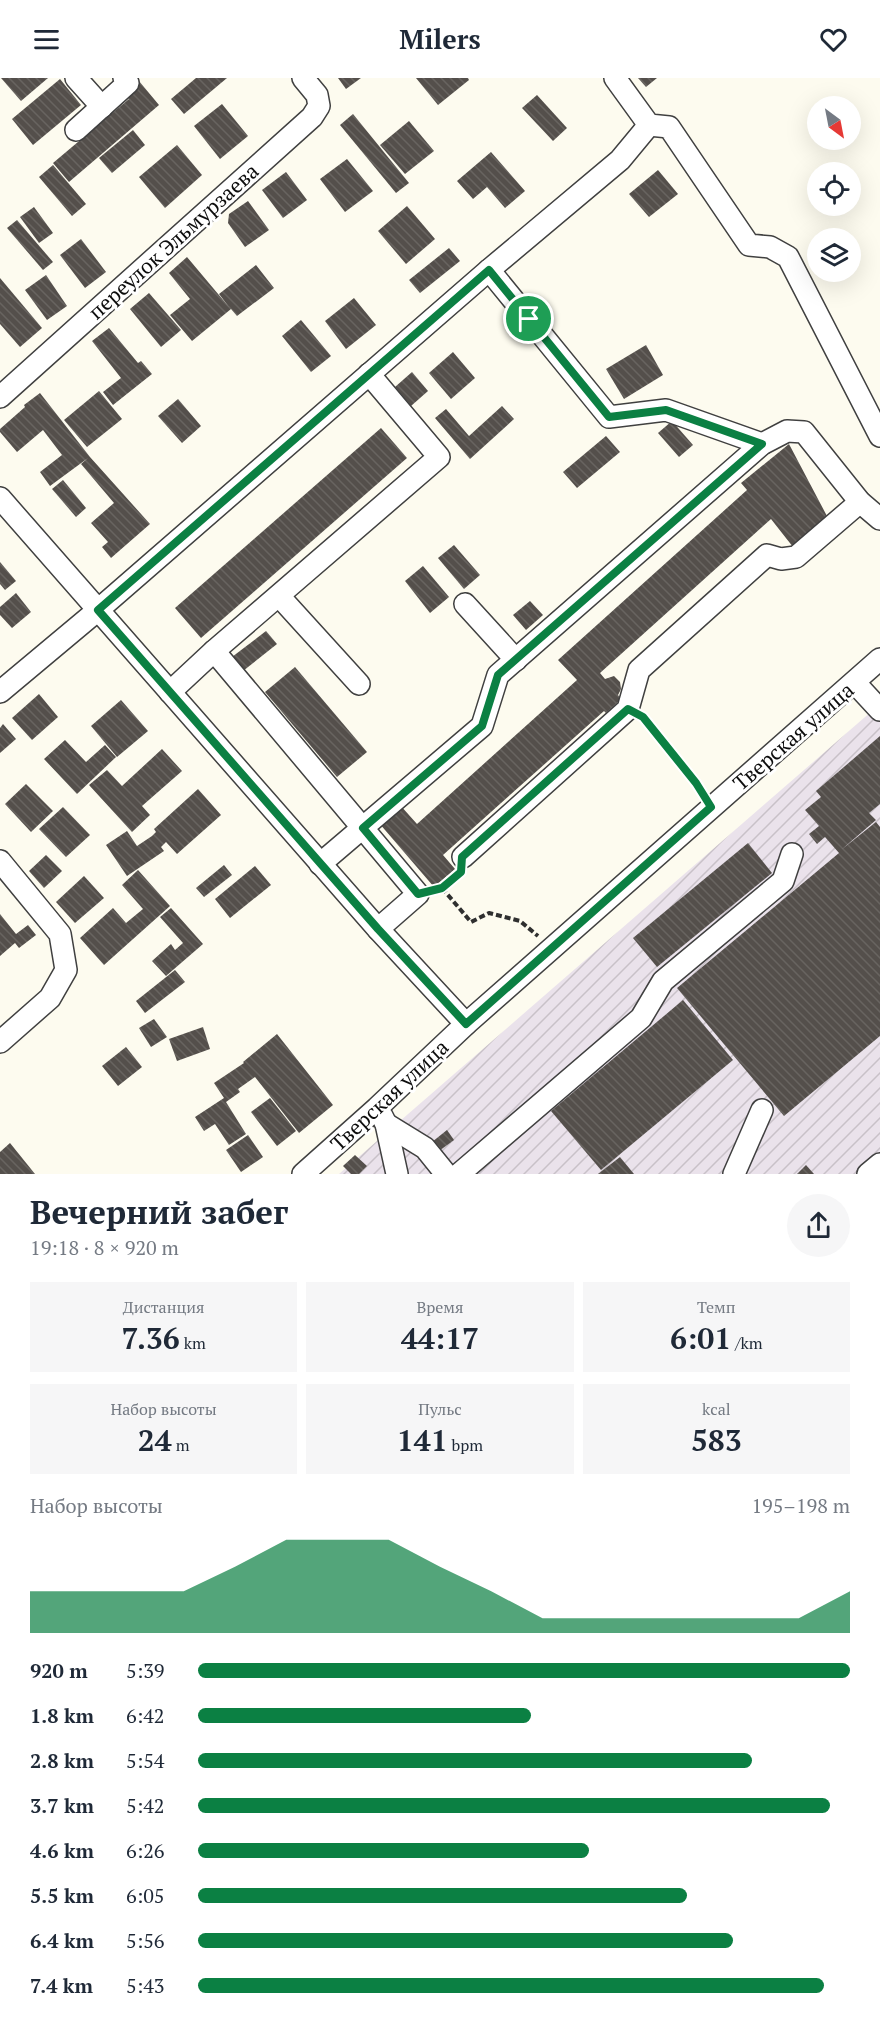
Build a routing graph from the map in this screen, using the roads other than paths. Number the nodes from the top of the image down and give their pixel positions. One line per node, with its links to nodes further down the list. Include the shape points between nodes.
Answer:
1 (76, 78): 5 (street)
2 (124, 78): 5 (street, via 128,83)
3 (303, 78): 10 (street, переулок Эльмурзаева, via 317,95 319,106 312,117)
4 (615, 78): 6 (street)
5 (102, 107): 7 (street)
6 (649, 125): 8 (street, via 621,160); 11 (street, via 669,128 749,245 770,247 788,257)
7 (76, 130)
8 (489, 270): 9 (street); 12 (street, via 609,417 666,410)
9 (369, 374): 16 (street, via 440,457); 18 (street)
10 (0, 397)
11 (880, 436)
12 (762, 444): 14 (street, via 787,431 804,432); 21 (street)
13 (0, 498): 18 (street)
14 (860, 502): 15 (street); 29 (street, via 796,557 781,559 767,555 639,670 628,709)
15 (880, 519)
16 (279, 596): 19 (street); 23 (street)
17 (465, 604): 21 (street)
18 (98, 610): 24 (street); 25 (street)
19 (214, 651): 25 (street); 27 (street)
20 (880, 659): 22 (street, Тверская улица)
21 (516, 660): 27 (street, via 498,675 482,726)
22 (855, 683): 26 (street); 33 (street, Тверская улица)
23 (359, 684)
24 (0, 692)
25 (170, 692): 31 (street)
26 (880, 710)
27 (363, 828): 31 (street); 32 (street, via 418,894)
28 (792, 854): 41 (street, via 783,881 663,981 641,1018)
29 (462, 857)
30 (0, 861): 34 (street, via 60,934 66,970 50,998)
31 (320, 864): 32 (street)
32 (378, 929): 33 (street)
33 (466, 1024): 36 (street, Тверская улица)
34 (0, 1042)
35 (762, 1110): 42 (street)
36 (382, 1116): 38 (street, Тверская улица); 39 (street); 40 (street, via 425,1149)
37 (880, 1164): 43 (street)
38 (303, 1174)
39 (397, 1174)
40 (446, 1174)
41 (459, 1174)
42 (734, 1174)
43 (868, 1174)

